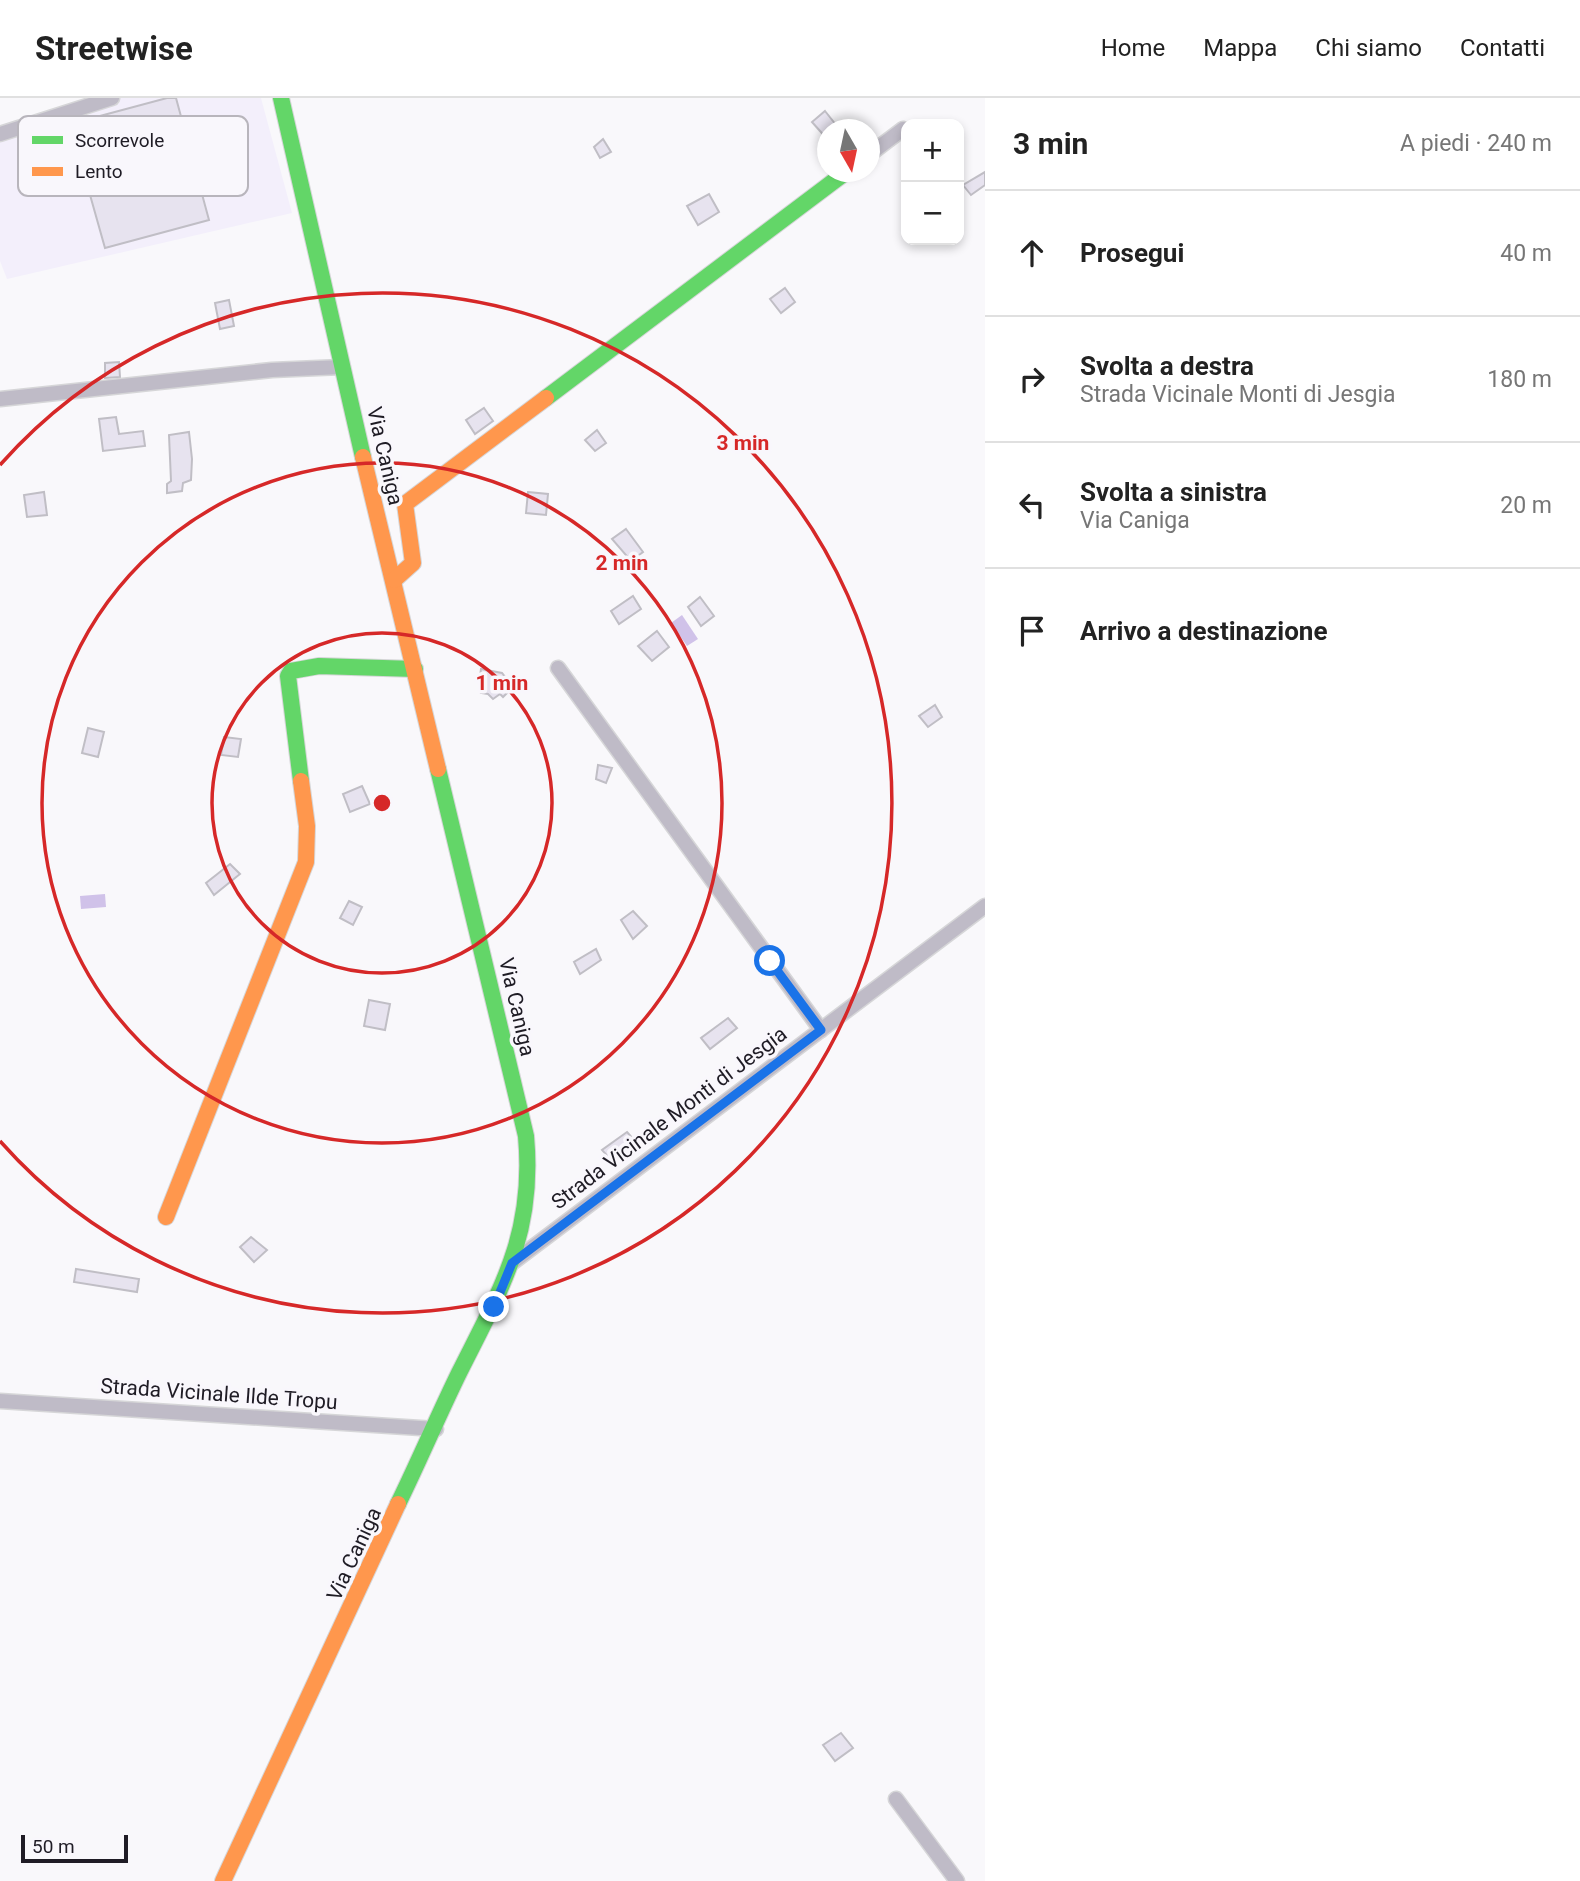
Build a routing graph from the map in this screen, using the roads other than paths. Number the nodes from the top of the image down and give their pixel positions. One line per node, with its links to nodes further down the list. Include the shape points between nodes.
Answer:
1 (112, 98): 3 (street)
2 (281, 98): 9 (street, Via Caniga)
3 (56, 116)
4 (18, 128): 6 (street)
5 (901, 130): 7 (street)
6 (0, 134)
7 (880, 146)
8 (833, 182): 11 (street, via 405,505 413,563)
9 (342, 367): 10 (street, via 272,370); 11 (street, Via Caniga)
10 (0, 399)
11 (394, 580): 13 (street, Via Caniga)
12 (558, 668): 15 (street)
13 (415, 669): 16 (street, via 319,666 291,671 288,676 307,826 306,862); 17 (street, Via Caniga, via 530,1156 527,1208)
14 (985, 906): 15 (street, Strada Vicinale Monti di Jesgia)
15 (821, 1030): 17 (street, Strada Vicinale Monti di Jesgia)
16 (166, 1217)
17 (512, 1263): 19 (street, Via Caniga)
18 (0, 1401): 19 (street, Strada Vicinale Ilde Tropu)
19 (436, 1429): 21 (street, Via Caniga)
20 (896, 1799): 22 (street)
21 (223, 1881)
22 (957, 1881)

